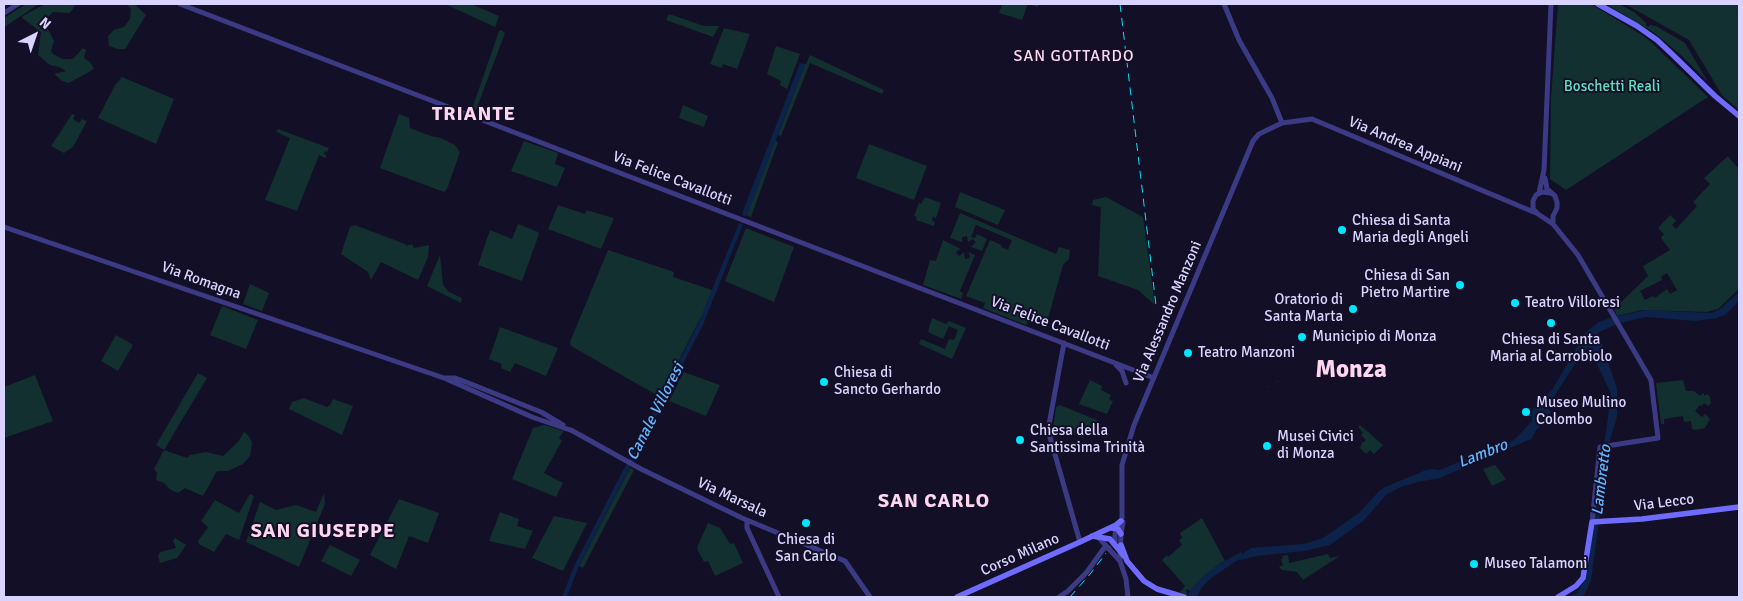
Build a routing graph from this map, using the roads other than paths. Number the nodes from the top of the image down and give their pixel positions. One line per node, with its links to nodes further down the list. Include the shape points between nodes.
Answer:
1 (18, 4): 6 (street)
2 (180, 4): 18 (street, Via Felice Cavallotti)
3 (1224, 4): 8 (street)
4 (1551, 4): 9 (street)
5 (1598, 4): 7 (main road, via 1657,40)
6 (4, 13)
7 (1739, 116)
8 (1282, 123): 13 (street, Via Andrea Appiani, via 1312,119); 21 (street, Via Alessandro Manzoni, via 1263,131 1253,141)
9 (1544, 170): 10 (street); 11 (street, via 1545,185)
10 (1538, 193): 11 (street); 12 (street)
11 (1550, 193): 14 (street, via 1557,201)
12 (1533, 199): 13 (street, via 1527,204); 15 (street, via 1532,206)
13 (1517, 204): 15 (street, Via Andrea Appiani)
14 (1554, 212): 15 (street, via 1549,216); 16 (street)
15 (1538, 214): 16 (street, Via Andrea Appiani)
16 (1553, 224): 27 (street, Via Andrea Appiani, via 1578,255 1651,380 1658,438 1602,446)
17 (4, 226): 19 (street, Via Romagna)
18 (1064, 343): 20 (street, Via Felice Cavallotti); 32 (street, via 1048,432)
19 (389, 360): 25 (street, Via Marsala, via 466,382 541,412 630,463)
20 (1114, 363): 21 (street, Via Felice Cavallotti); 22 (street, via 1122,371)
21 (1154, 378): 24 (street, Via Alessandro Manzoni, via 1122,462)
22 (1126, 383)
23 (1739, 507): 27 (main road, Via Lecco)
24 (1121, 514): 26 (street, Via Alessandro Manzoni); 29 (street, via 1124,519)
25 (747, 520): 28 (street, Via Marsala); 31 (street)
26 (1121, 521): 29 (street, Via Alessandro Manzoni); 30 (main road, Corso Milano)
27 (1595, 522): 41 (main road, via 1584,575 1578,584)
28 (756, 524): 31 (street, via 751,531); 37 (street, Via Marsala, via 845,561)
29 (1119, 531): 30 (main road, via 1110,528); 34 (street)
30 (1099, 535): 32 (main road, Corso Milano); 33 (street); 34 (main road, via 1110,539)
31 (752, 538): 36 (street)
32 (1080, 542): 38 (main road, Corso Milano)
33 (1110, 548): 34 (street); 39 (street, via 1103,550 1087,572)
34 (1120, 551): 35 (street); 40 (main road, via 1147,584 1162,592)
35 (1128, 594)
36 (779, 597)
37 (870, 597)
38 (957, 597)
39 (1059, 597)
40 (1184, 597)
41 (1558, 597)

